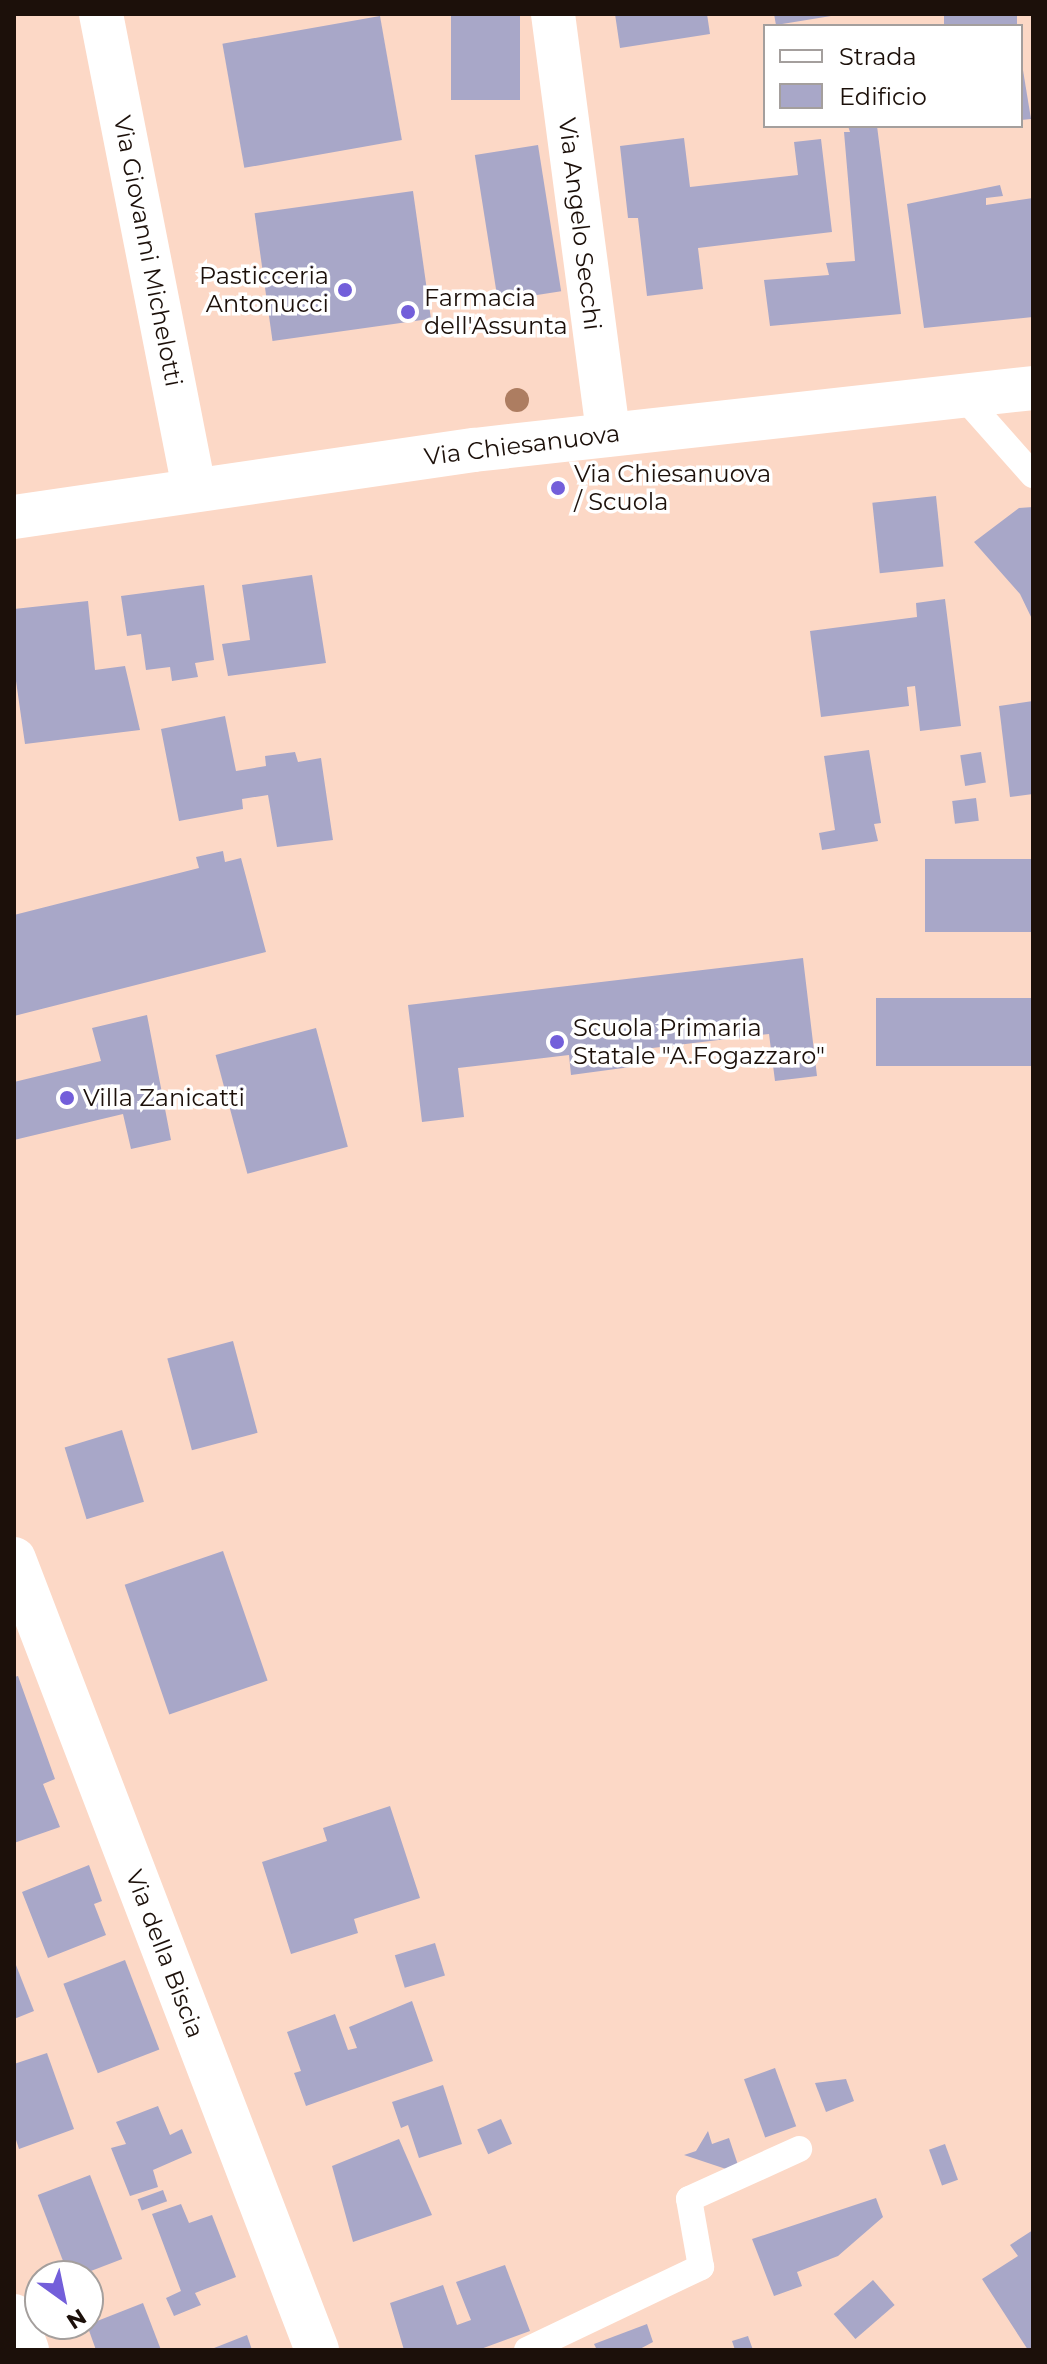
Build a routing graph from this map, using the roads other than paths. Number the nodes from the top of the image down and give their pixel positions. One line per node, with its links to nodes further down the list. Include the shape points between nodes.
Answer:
1 (101, 14): 7 (street, Via Giovanni Michelotti)
2 (553, 14): 5 (street, Via Angelo Secchi)
3 (1033, 388): 4 (street, Via Chiesanuova)
4 (962, 395): 5 (street, Via Chiesanuova); 6 (lane)
5 (608, 434): 7 (street, Via Chiesanuova)
6 (1033, 475)
7 (194, 489): 8 (street, Via Chiesanuova)
8 (14, 517)
9 (14, 1559): 13 (street, Via della Biscia)
10 (799, 2149): 14 (lane, via 689,2199 701,2267)
11 (14, 2316): 12 (street)
12 (27, 2350)
13 (317, 2350)
14 (527, 2350)

